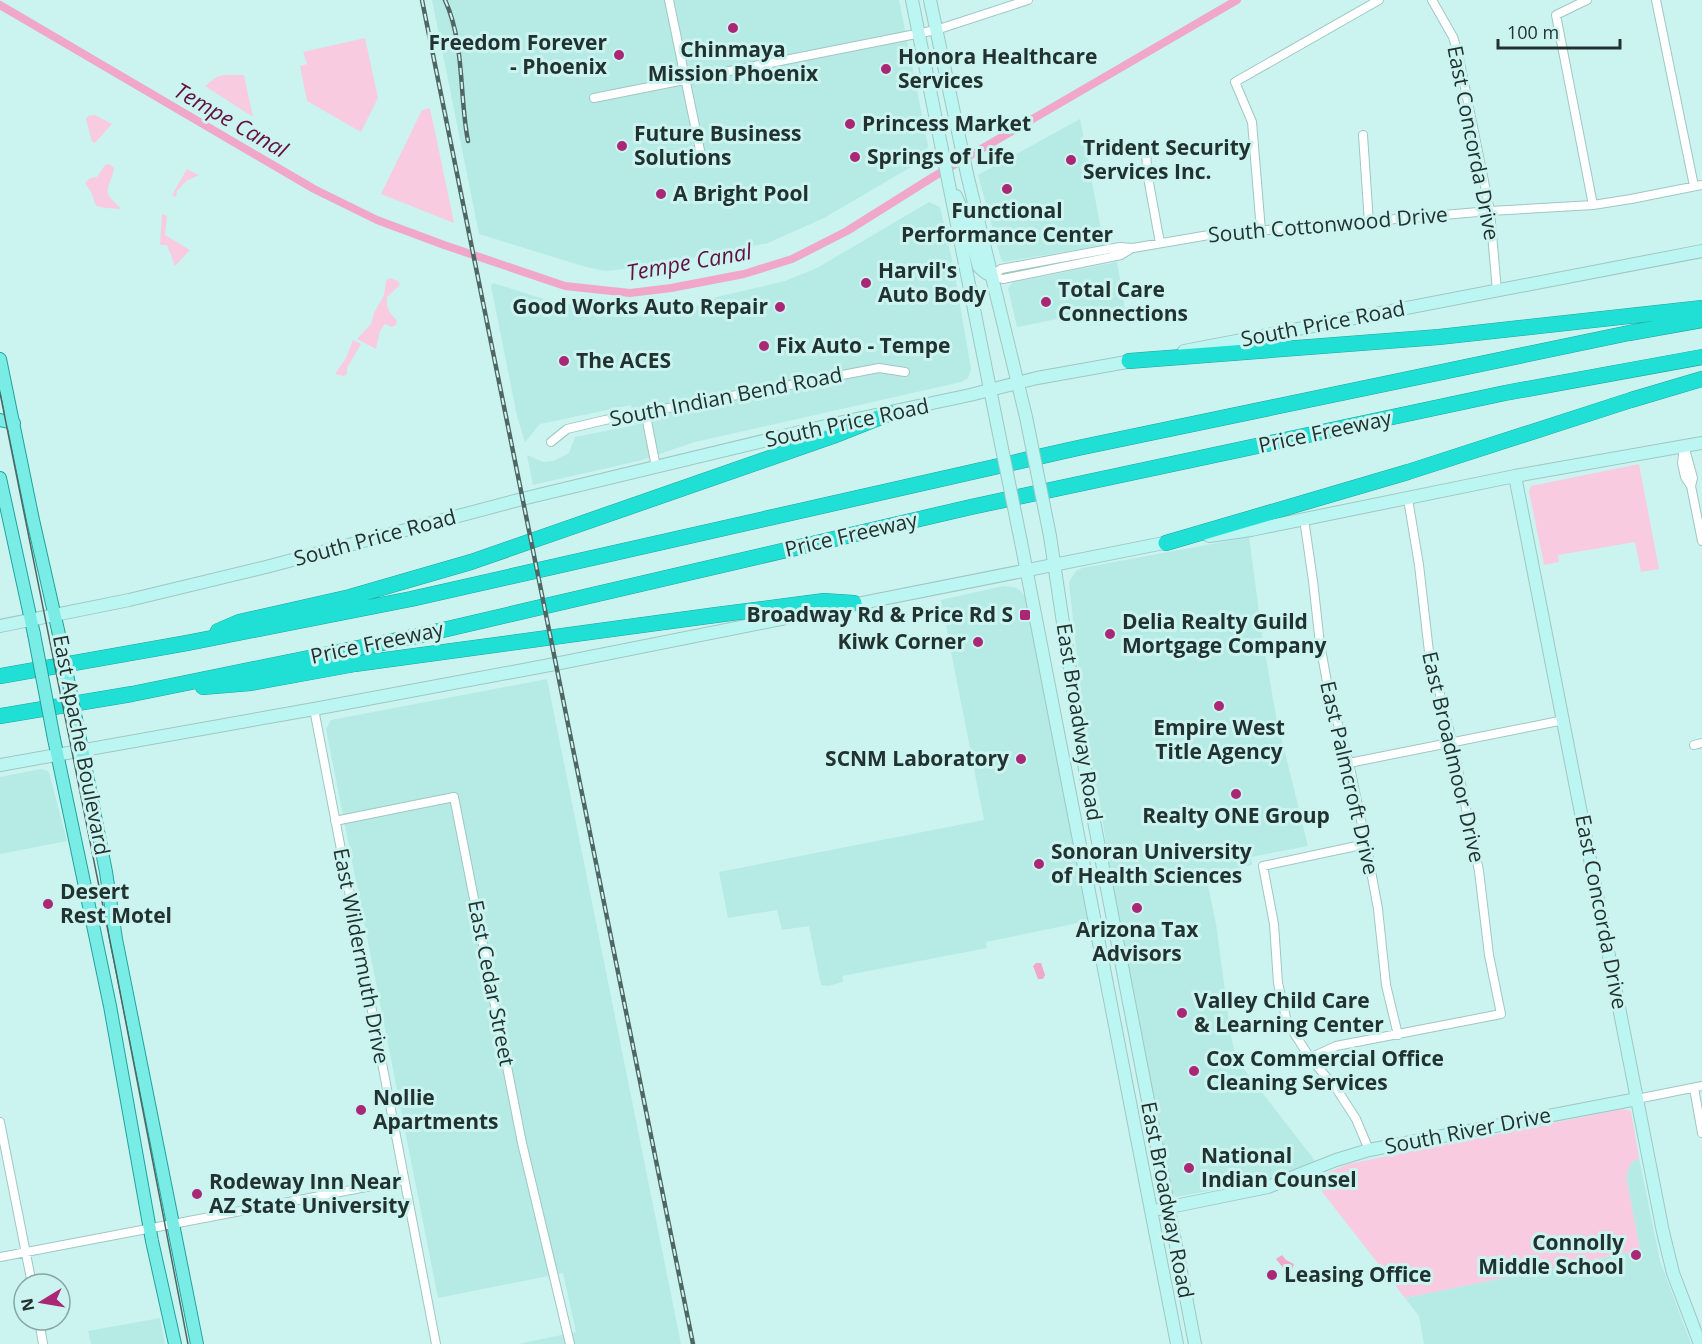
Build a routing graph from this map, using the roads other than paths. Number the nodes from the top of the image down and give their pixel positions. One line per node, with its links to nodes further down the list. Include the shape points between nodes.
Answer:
1 (669, 0): 11 (street)
2 (912, 0): 10 (main road, East Broadway Road)
3 (930, 0): 9 (main road, East Broadway Road)
4 (1028, 0): 9 (street)
5 (1379, 0): 21 (street, via 1235,82 1252,122)
6 (1432, 0): 19 (street, East Concorda Drive, via 1458,53)
7 (1587, 0): 18 (street, via 1556,15)
8 (1656, 0): 17 (street)
9 (936, 30): 10 (street); 27 (main road, East Broadway Road)
10 (919, 33): 11 (street); 16 (main road, East Broadway Road)
11 (686, 80): 12 (street); 15 (street)
12 (594, 98)
13 (1363, 135): 20 (street)
14 (1146, 145): 22 (street)
15 (702, 160)
16 (948, 185): 27 (main road, via 965,217 979,267); 37 (main road, East Broadway Road)
17 (1698, 185): 18 (street, South Cottonwood Drive)
18 (1593, 205): 19 (street, South Cottonwood Drive)
19 (1490, 211): 20 (street, South Cottonwood Drive); 28 (street, East Concorda Drive)
20 (1369, 223): 21 (street, South Cottonwood Drive)
21 (1261, 231): 22 (street, South Cottonwood Drive)
22 (1160, 243): 23 (street, South Cottonwood Drive)
23 (1132, 248): 25 (street, South Cottonwood Drive); 26 (street, South Cottonwood Drive, via 1121,255)
24 (1702, 251): 28 (main road, South Price Road)
25 (1068, 256): 26 (street); 27 (street, South Cottonwood Drive, via 1001,269)
26 (1056, 268): 27 (street, South Cottonwood Drive, via 1003,279)
27 (992, 276): 36 (main road, East Broadway Road)
28 (1497, 291): 33 (main road, South Price Road)
29 (1702, 308): 33 (highway, via 1439,337)
30 (1702, 320): 58 (highway, Price Freeway, via 1078,448 411,599)
31 (1702, 357): 60 (highway, Price Freeway, via 1494,396 971,507 417,636)
32 (0, 359): 41 (main road, East Apache Boulevard)
33 (1129, 361): 36 (main road, South Price Road)
34 (905, 372): 38 (street, South Indian Bend Road, via 879,368)
35 (1702, 379): 51 (highway)
36 (1019, 383): 37 (main road, South Price Road); 52 (main road, East Broadway Road, bridge)
37 (990, 391): 39 (main road, South Price Road); 53 (main road, East Broadway Road, bridge)
38 (645, 411): 42 (street, South Indian Bend Road, via 567,429); 45 (street)
39 (891, 413): 45 (main road, South Price Road); 58 (highway, via 471,562 321,604 239,622)
40 (0, 420): 41 (main road)
41 (14, 423): 55 (main road, East Apache Boulevard)
42 (551, 442)
43 (1702, 443): 44 (main road)
44 (1684, 446): 46 (main road); 50 (street, via 1682,463 1691,486)
45 (656, 467): 55 (main road, South Price Road, via 266,567)
46 (1515, 476): 48 (main road); 63 (main road, East Concorda Drive)
47 (0, 478): 56 (main road, East Apache Boulevard)
48 (1408, 499): 49 (main road); 64 (street, East Broadmoor Drive, via 1429,652)
49 (1304, 519): 51 (main road); 67 (street, East Palmcroft Drive, via 1320,644)
50 (1702, 541)
51 (1166, 543): 52 (main road)
52 (1056, 566): 53 (main road); 69 (main road, East Broadway Road)
53 (1027, 572): 54 (main road); 70 (main road, East Broadway Road)
54 (854, 603): 60 (highway, via 781,607 410,656 251,683); 61 (main road)
55 (55, 615): 56 (main road, South Price Road); 65 (main road, East Apache Boulevard, bridge)
56 (29, 620): 57 (main road, South Price Road); 66 (main road, East Apache Boulevard, bridge)
57 (0, 626)
58 (187, 644): 59 (highway, Price Freeway)
59 (0, 676)
60 (132, 694): 62 (highway, Price Freeway)
61 (314, 709): 65 (main road); 71 (street, East Wildermuth Drive)
62 (0, 716)
63 (1564, 720): 64 (street); 78 (main road, East Concorda Drive)
64 (1452, 741): 67 (street); 75 (street, East Broadmoor Drive, via 1479,871 1501,1014)
65 (83, 750): 66 (main road); 85 (main road, East Apache Boulevard, via 116,939)
66 (58, 754): 68 (main road); 86 (main road, East Apache Boulevard, via 110,1006)
67 (1348, 763): 72 (street, East Palmcroft Drive)
68 (0, 765)
69 (1088, 790): 70 (main road); 73 (main road, East Broadway Road)
70 (1071, 794): 74 (main road, East Broadway Road)
71 (335, 821): 82 (street, East Wildermuth Drive); 93 (street, East Cedar Street, via 454,797 522,1143)
72 (1366, 844): 75 (street, East Palmcroft Drive, via 1386,985); 76 (street, via 1263,866 1287,1022)
73 (1111, 908): 74 (main road); 83 (main road, East Broadway Road)
74 (1094, 911): 84 (main road, East Broadway Road)
75 (1398, 1035): 76 (street, via 1336,1046)
76 (1310, 1058): 81 (street, via 1356,1119)
77 (1698, 1087): 78 (street, South River Drive); 80 (street)
78 (1638, 1099): 81 (main road, South River Drive); 96 (main road, East Concorda Drive, via 1673,1273)
79 (0, 1122): 87 (street)
80 (1702, 1133)
81 (1369, 1150): 83 (main road, South River Drive, via 1268,1187)
82 (403, 1180): 85 (street); 92 (street, East Wildermuth Drive)
83 (1168, 1207): 84 (main road, South River Drive); 95 (main road, East Broadway Road)
84 (1152, 1210): 94 (main road, East Broadway Road)
85 (174, 1223): 86 (street); 91 (main road, East Apache Boulevard)
86 (150, 1228): 87 (street); 90 (main road, East Apache Boulevard)
87 (25, 1252): 88 (street); 89 (street)
88 (0, 1257)
89 (29, 1272)
90 (175, 1344)
91 (197, 1344)
92 (436, 1344)
93 (570, 1344)
94 (1178, 1344)
95 (1195, 1344)
96 (1700, 1344)

